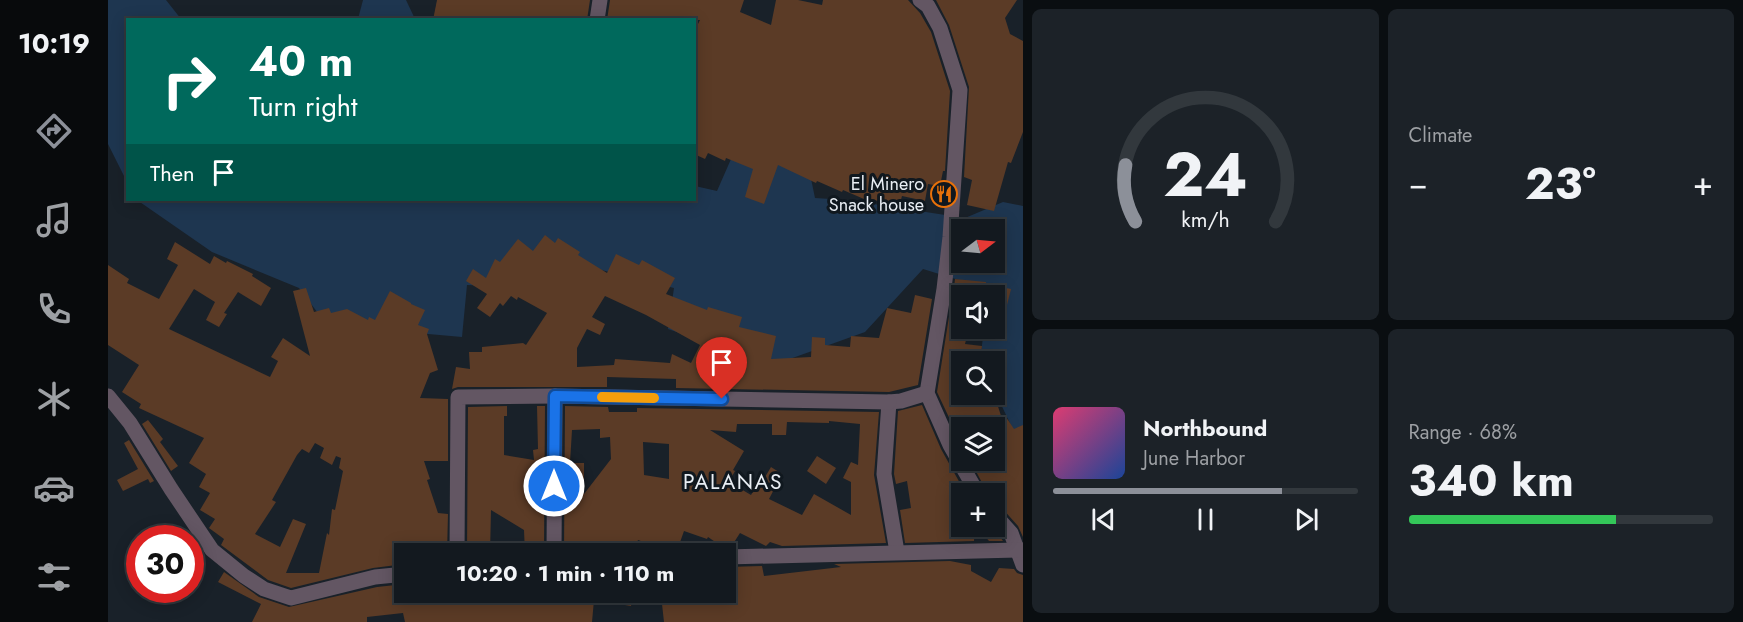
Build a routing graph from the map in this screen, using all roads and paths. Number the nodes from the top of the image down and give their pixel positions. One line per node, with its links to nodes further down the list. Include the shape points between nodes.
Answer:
1 (600, 0): 3 (street)
2 (920, 0): 4 (street, via 928,6 940,28 960,90 944,289)
3 (597, 18)
4 (927, 393): 7 (street); 8 (street)
5 (108, 396): 16 (street, via 130,423 212,550 264,589 291,598)
6 (555, 396): 7 (street); 10 (street, via 458,398); 11 (street)
7 (889, 402): 13 (street, via 884,474)
8 (972, 483)
9 (1005, 526): 12 (street)
10 (457, 543)
11 (554, 543)
12 (1020, 550): 13 (street); 15 (street)
13 (897, 552): 14 (street)
14 (736, 557)
15 (1023, 565)
16 (394, 575)

